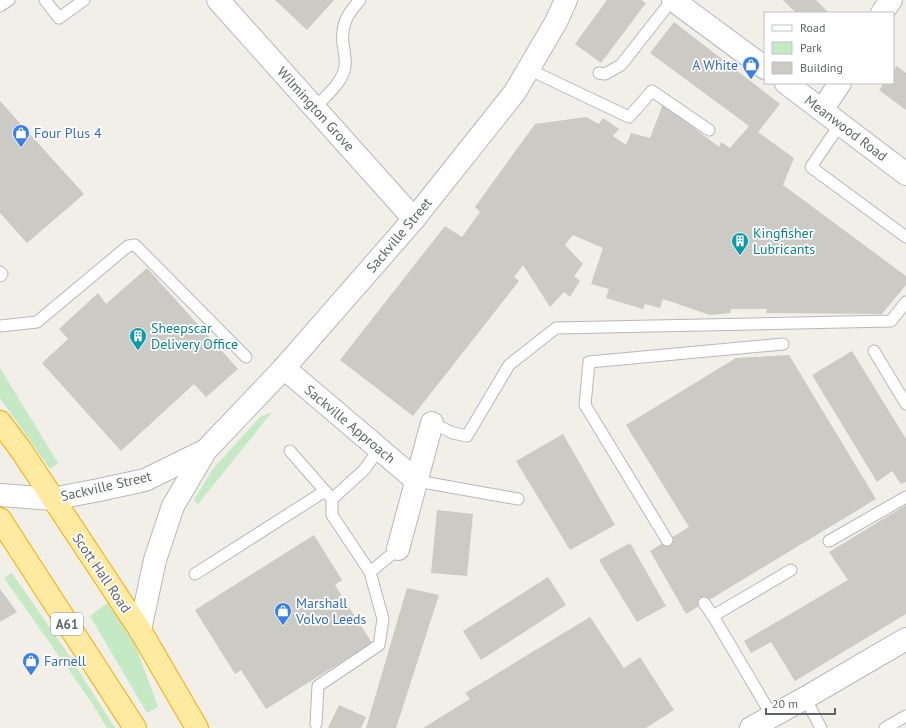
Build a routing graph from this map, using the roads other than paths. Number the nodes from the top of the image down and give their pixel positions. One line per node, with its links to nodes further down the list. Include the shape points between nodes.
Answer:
1 (9, 0): 8 (lane)
2 (45, 0): 3 (lane, via 59,18)
3 (84, 0)
4 (218, 0): 14 (street, Wilmington Grove)
5 (360, 0): 14 (lane, via 350,11 344,24 342,38 345,66 340,80)
6 (566, 0): 10 (street, Sackville Street)
7 (672, 0): 9 (street); 11 (lane, via 621,65 606,74)
8 (0, 6)
9 (764, 67)
10 (528, 69): 17 (lane, via 629,117 652,92); 19 (street, Sackville Street, via 515,92)
11 (599, 73)
12 (787, 84): 15 (street, Meanwood Road)
13 (839, 84): 15 (street)
14 (315, 108): 19 (street, Wilmington Grove)
15 (822, 110): 16 (street, Meanwood Road)
16 (840, 124): 18 (street, Meanwood Road); 20 (lane, via 811,167)
17 (709, 130)
18 (906, 174)
19 (414, 219): 28 (street, Sackville Street)
20 (906, 237)
21 (0, 272): 22 (lane)
22 (0, 276)
23 (906, 302): 31 (lane, via 891,321 556,328 509,365 467,436)
24 (0, 326): 27 (lane, via 37,322 128,246 135,246)
25 (783, 344): 42 (lane, via 590,362 585,405)
26 (874, 351): 29 (lane)
27 (246, 357)
28 (284, 368): 32 (street, Sackville Approach); 33 (street, Sackville Street)
29 (906, 404)
30 (0, 422): 39 (highway, Scott Hall Road)
31 (432, 423): 35 (street)
32 (379, 449): 35 (street, Sackville Approach); 36 (lane, via 364,470)
33 (206, 450): 39 (street, Sackville Street, via 145,480); 50 (street, Sackville Street, via 173,506 155,560)
34 (290, 451): 36 (lane)
35 (417, 481): 40 (lane); 44 (street)
36 (328, 495): 46 (lane, via 332,515); 47 (lane)
37 (0, 496): 39 (street, Sackville Street)
38 (906, 497): 43 (lane)
39 (52, 499): 50 (highway, Scott Hall Road)
40 (518, 499)
41 (0, 519): 56 (highway, A61)
42 (667, 540)
43 (829, 541)
44 (398, 550): 46 (lane)
45 (791, 570): 49 (lane)
46 (370, 572): 55 (lane, via 383,619 379,645 318,686)
47 (195, 574)
48 (704, 603): 49 (lane)
49 (713, 616): 53 (lane)
50 (140, 630): 57 (highway, Scott Hall Road)
51 (906, 638): 52 (street)
52 (805, 698): 53 (street); 59 (lane)
53 (772, 716): 58 (street)
54 (906, 716): 60 (lane)
55 (316, 724)
56 (135, 728)
57 (197, 728)
58 (750, 728)
59 (821, 728)
60 (885, 728)

